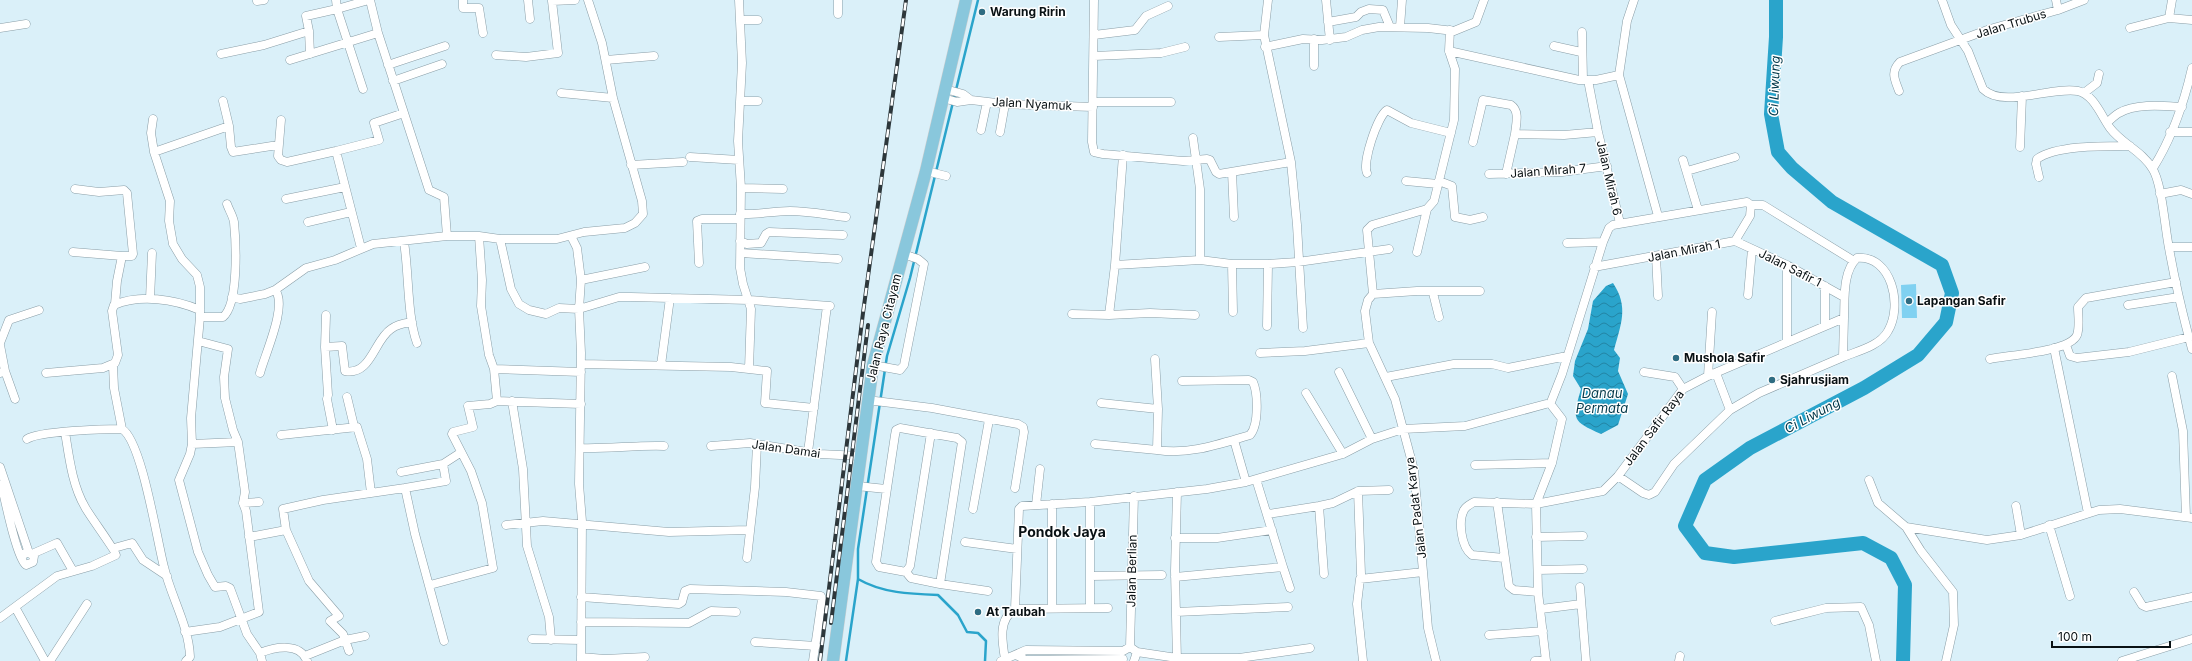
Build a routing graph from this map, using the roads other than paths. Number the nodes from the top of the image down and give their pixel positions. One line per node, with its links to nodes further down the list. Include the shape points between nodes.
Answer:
1 (336, 0): 21 (street)
2 (369, 0): 21 (street); 38 (street)
3 (463, 0): 39 (street, via 463,8 479,8)
4 (528, 0): 25 (street)
5 (575, 0): 55 (street, via 552,1 558,53 526,57)
6 (588, 0): 59 (street)
7 (739, 0): 26 (street)
8 (838, 0): 23 (street)
9 (966, 0): 72 (main road, Jalan Raya Citayam)
10 (1094, 0): 40 (street)
11 (1268, 0): 41 (street)
12 (1326, 0): 29 (street)
13 (1402, 0): 32 (street)
14 (1484, 0): 35 (street, via 1476,22 1463,29)
15 (1634, 0): 65 (street, via 1627,21)
16 (1942, 0): 45 (street, via 1951,25)
17 (2056, 0): 22 (street)
18 (2084, 0): 22 (street, Jalan Trubus)
19 (2172, 0): 24 (street)
20 (1168, 6): 40 (street, via 1146,16 1135,30)
21 (337, 9): 36 (street, via 308,14 306,19); 46 (street)
22 (2058, 10): 45 (street, Jalan Trubus)
23 (838, 14)
24 (2169, 18): 28 (street); 34 (street)
25 (530, 19)
26 (740, 20): 27 (street); 76 (street)
27 (758, 20)
28 (2192, 20)
29 (1328, 22): 31 (street, via 1353,18 1364,10 1376,9 1382,10); 44 (street)
30 (26, 24): 33 (street)
31 (1390, 27): 32 (street); 44 (street, via 1362,30)
32 (1400, 27): 35 (street)
33 (0, 28)
34 (2130, 28)
35 (1450, 30): 51 (street)
36 (309, 31): 53 (street, via 264,45); 54 (street)
37 (1582, 32): 52 (street)
38 (378, 33): 46 (street); 61 (street)
39 (483, 33)
40 (1094, 35): 57 (street)
41 (1264, 35): 42 (street); 50 (street)
42 (1219, 37)
43 (1314, 39): 44 (street); 50 (street); 62 (street)
44 (1330, 40)
45 (1961, 40): 69 (street, Jalan Trubus, via 1900,62 1894,67 1893,72); 73 (street, via 1968,51 1982,89 1987,94)
46 (346, 41): 54 (street); 68 (street)
47 (445, 46): 61 (street)
48 (1554, 46): 52 (street)
49 (1185, 47): 57 (street, via 1161,53)
50 (1265, 47): 110 (street)
51 (1449, 51): 66 (street); 94 (street, via 1455,69 1454,120)
52 (1581, 52): 66 (street)
53 (221, 54)
54 (310, 54): 58 (street)
55 (496, 55)
56 (654, 56): 59 (street)
57 (1094, 56): 82 (street)
58 (290, 60)
59 (606, 60): 74 (street)
60 (442, 64): 67 (street)
61 (388, 65): 67 (street)
62 (1314, 66)
63 (2192, 68): 83 (street)
64 (2099, 74): 71 (street, via 2097,83)
65 (1619, 75): 66 (street); 137 (street)
66 (1585, 80): 91 (street)
67 (393, 81): 84 (street)
68 (363, 89)
69 (1899, 91)
70 (561, 93): 74 (street)
71 (2084, 93): 73 (street, via 2069,90); 87 (street, via 2090,96)
72 (949, 96): 75 (street, Jalan Nyamuk); 75 (street, Jalan Nyamuk, via 961,93); 114 (main road, Jalan Raya Citayam)
73 (2022, 96): 100 (street)
74 (612, 98): 111 (street)
75 (971, 100): 79 (street, Jalan Nyamuk)
76 (740, 101): 78 (street); 106 (street)
77 (223, 102): 88 (street)
78 (758, 102)
79 (987, 102): 81 (street, Jalan Nyamuk); 89 (street)
80 (1171, 102): 82 (street, Jalan Nyamuk)
81 (1005, 104): 82 (street, Jalan Nyamuk); 90 (street)
82 (1093, 104): 103 (street, via 1094,152)
83 (2182, 107): 87 (street, via 2129,109 2119,112); 92 (street)
84 (404, 112): 101 (street, via 371,124 378,140); 144 (street, via 429,190 444,197)
85 (153, 119): 102 (street, via 150,133)
86 (281, 120): 98 (street)
87 (2107, 123): 99 (street)
88 (229, 126): 98 (street, via 233,152); 102 (street)
89 (981, 130)
90 (1000, 132)
91 (1598, 132): 95 (street, Jalan Mirah 6, via 1564,135); 112 (street, Jalan Mirah 6)
92 (2170, 132): 93 (street); 113 (street)
93 (2192, 132)
94 (1451, 133): 117 (street, via 1411,123 1387,110 1378,124 1368,150 1365,170); 123 (street)
95 (1514, 134): 97 (street, via 1514,107 1480,99); 119 (street)
96 (1193, 138): 108 (street)
97 (1473, 142)
98 (278, 145): 101 (street, via 278,156 286,162)
99 (2131, 146): 113 (street); 121 (street, via 2088,145 2046,155 2037,160)
100 (2020, 147)
101 (336, 151): 124 (street)
102 (154, 152): 198 (street, via 170,201 168,222 173,244 197,276)
103 (1123, 155): 108 (street); 173 (street)
104 (690, 157): 106 (street)
105 (1735, 157): 116 (street)
106 (739, 160): 125 (street)
107 (1683, 160): 116 (street)
108 (1196, 161): 115 (street, via 1210,160 1219,174); 167 (street, via 1200,189)
109 (682, 162): 111 (street)
110 (1291, 162): 115 (street); 169 (street)
111 (631, 164): 146 (street, via 642,201 643,214 640,218 625,228 584,232)
112 (1607, 166): 119 (street, Jalan Mirah 7, via 1562,172); 142 (street, Jalan Mirah 6)
113 (2153, 168): 128 (street)
114 (929, 172): 120 (street); 165 (main road, Jalan Raya Citayam)
115 (1232, 172): 139 (street)
116 (1687, 172): 134 (street)
117 (1367, 173)
118 (1489, 174): 119 (street, Jalan Mirah 7)
119 (1506, 174)
120 (944, 176)
121 (2039, 177)
122 (1406, 181): 123 (street)
123 (1438, 182): 133 (street, via 1434,201); 140 (street, via 1450,184 1454,190 1455,217 1470,220)
124 (345, 187): 130 (street); 135 (street)
125 (741, 188): 126 (street); 136 (street)
126 (783, 188)
127 (75, 189): 163 (street, via 99,192 124,190 127,193 133,254)
128 (2160, 194): 129 (street, via 2180,190); 153 (street)
129 (2192, 194)
130 (286, 199)
131 (227, 204): 186 (street, via 234,220)
132 (1751, 205): 134 (street, via 1747,202); 149 (street, Jalan Mirah 1, via 1750,216); 168 (street, via 1762,205)
133 (1427, 209): 159 (street, via 1372,225 1368,230); 160 (street)
134 (1698, 210): 137 (street)
135 (351, 212): 141 (street); 155 (street)
136 (740, 216): 138 (street, via 798,211); 148 (street); 170 (street, via 702,218 697,221)
137 (1658, 216): 142 (street)
138 (846, 217)
139 (1234, 217)
140 (1483, 217)
141 (308, 222)
142 (1620, 223): 151 (street, via 1609,228)
143 (843, 235): 148 (street, via 769,232 761,243 747,244)
144 (447, 236): 145 (street); 150 (street)
145 (479, 236): 147 (street); 228 (street, via 481,306 489,355)
146 (571, 236): 147 (street, via 549,239); 177 (street, via 577,248)
147 (500, 239): 193 (street, via 511,289 519,304 540,314)
148 (740, 241): 162 (street)
149 (1735, 241): 157 (street, Jalan Safir 1); 164 (street, Jalan Mirah 1)
150 (404, 242): 155 (street, via 382,242); 205 (street)
151 (1602, 242): 152 (street); 176 (street)
152 (1567, 244)
153 (2169, 247): 154 (street); 178 (street)
154 (2192, 247)
155 (361, 248): 180 (street, via 335,260 306,268)
156 (1389, 249): 159 (street)
157 (1752, 249): 174 (street, Jalan Safir 1); 184 (street)
158 (73, 252): 163 (street)
159 (1368, 252): 169 (street); 183 (street)
160 (1417, 252)
161 (152, 253): 190 (street)
162 (741, 253): 166 (street); 191 (street, via 743,284)
163 (122, 256): 192 (street)
164 (1656, 256): 176 (street, Jalan Mirah 1); 185 (street)
165 (911, 257): 226 (main road, Jalan Raya Citayam); 226 (street, via 923,262 924,267 904,365 900,370)
166 (838, 259)
167 (1200, 260): 171 (street); 173 (street)
168 (1854, 261): 187 (street, via 1851,263); 221 (street, Jalan Safir Raya, via 1856,258 1873,261 1890,278 1894,291 1894,316 1888,332 1877,342)
169 (1298, 262): 172 (street); 208 (street)
170 (698, 263)
171 (1232, 264): 172 (street); 196 (street)
172 (1268, 264): 207 (street)
173 (1115, 265): 201 (street)
174 (1787, 265): 179 (street, Jalan Safir 1); 211 (street)
175 (645, 267): 177 (street)
176 (1594, 267): 220 (street)
177 (580, 280): 193 (street)
178 (2176, 282): 188 (street); 215 (street, via 2086,298 2078,307 2076,336)
179 (1825, 286): 187 (street, Jalan Safir 1); 206 (street)
180 (275, 290): 186 (street, via 254,297); 234 (street, via 280,298 277,318)
181 (1480, 291): 182 (street)
182 (1433, 293): 183 (street, via 1417,291); 203 (street)
183 (1373, 294): 213 (street, Jalan Padat Karya, via 1365,311)
184 (1748, 295)
185 (1658, 296)
186 (232, 297): 198 (street, via 223,318)
187 (1844, 297): 204 (street)
188 (2179, 297): 194 (street); 209 (street)
189 (670, 298): 191 (street); 193 (street, via 620,297); 225 (street)
190 (150, 299): 192 (street); 198 (street, via 180,304)
191 (749, 300): 229 (street); 249 (street, via 828,306)
192 (115, 304): 224 (street, via 112,310 118,355 116,363)
193 (579, 305): 227 (street)
194 (2128, 305)
195 (39, 310): 214 (street, via 9,320)
196 (1233, 312)
197 (1712, 312): 235 (street)
198 (200, 313): 210 (street)
199 (1072, 314): 201 (street)
200 (326, 315): 216 (street)
201 (1109, 315): 202 (street)
202 (1195, 315)
203 (1438, 317)
204 (1844, 318): 206 (street, Jalan Safir Raya); 221 (street)
205 (412, 322): 212 (street); 216 (street, via 391,329 368,361 358,370 345,371 342,346)
206 (1825, 325): 211 (street, Jalan Safir Raya)
207 (1267, 326)
208 (1303, 328)
209 (2189, 337): 215 (street, via 2129,352 2077,358 2070,356); 218 (street)
210 (198, 341): 263 (street, via 228,349 224,377 225,398); 264 (street, via 191,418)
211 (1787, 342): 235 (street, Jalan Safir Raya)
212 (417, 343)
213 (1369, 343): 219 (street, via 1305,351); 237 (street, Jalan Padat Karya)
214 (0, 344): 230 (street)
215 (2066, 345): 217 (street)
216 (324, 347): 256 (street)
217 (2054, 348): 223 (street); 304 (street)
218 (2192, 349)
219 (1260, 353)
220 (1567, 356): 237 (street, via 1508,368 1492,364 1454,364); 248 (street)
221 (1843, 358): 251 (street, Jalan Safir Raya, via 1759,393)
222 (1155, 359): 250 (street)
223 (1990, 359)
224 (112, 365): 233 (street, via 104,368); 254 (street)
225 (661, 365): 227 (street); 229 (street)
226 (878, 366): 245 (main road, Jalan Raya Citayam)
227 (581, 368): 228 (street); 247 (street)
228 (494, 369): 243 (street)
229 (749, 369): 249 (street, via 768,371 764,404)
230 (3, 372): 242 (street)
231 (1339, 372): 261 (street)
232 (1644, 372): 239 (street, via 1676,377)
233 (46, 373)
234 (260, 373)
235 (1712, 374): 239 (street, Jalan Safir Raya); 251 (street)
236 (2172, 376): 306 (street, via 2183,431)
237 (1386, 377): 255 (street, Jalan Padat Karya)
238 (1182, 381): 262 (street, via 1253,382 1257,420 1255,428 1250,435)
239 (1683, 388): 281 (street, Jalan Safir Raya)
240 (1306, 393): 273 (street)
241 (347, 397): 253 (street)
242 (15, 399)
243 (497, 401): 244 (street); 272 (street, via 468,406 473,427 452,434)
244 (512, 401): 247 (street); 307 (street, via 523,469)
245 (871, 401): 252 (street, via 932,408); 274 (main road, Jalan Raya Citayam)
246 (1101, 403): 250 (street)
247 (581, 404): 269 (street)
248 (1550, 404): 255 (street, via 1465,426); 275 (street, via 1562,419)
249 (814, 408): 271 (street)
250 (1158, 409): 270 (street)
251 (1730, 410): 281 (street, Jalan Safir Raya, via 1674,464 1655,492 1649,495 1643,493)
252 (989, 420): 287 (street, via 1023,427); 303 (street)
253 (354, 426): 256 (street); 292 (street, via 361,436 367,459)
254 (122, 429): 257 (street); 334 (street, via 126,431 136,453)
255 (1404, 429): 261 (street); 330 (street, Jalan Padat Karya, via 1414,470)
256 (333, 430): 259 (street)
257 (65, 432): 260 (street); 321 (street, via 82,500 102,535)
258 (931, 433): 288 (street, via 905,428 896,430); 329 (street, via 910,566); 338 (street, via 957,438 962,446)
259 (281, 435)
260 (27, 438)
261 (1372, 439): 273 (street)
262 (1234, 440): 270 (street, via 1188,451); 284 (street)
263 (238, 442): 264 (street); 297 (street, via 246,492)
264 (192, 444): 360 (street, via 179,480 198,552 213,585 230,588)
265 (757, 444): 268 (street, Jalan Damai); 271 (street, Jalan Damai); 313 (street)
266 (1095, 444): 270 (street)
267 (664, 446): 269 (street)
268 (711, 446)
269 (580, 448): 309 (street)
270 (1157, 450)
271 (808, 452): 274 (street, Jalan Damai)
272 (460, 453): 276 (street); 339 (street, via 471,470 482,503 493,568)
273 (1342, 454): 282 (street)
274 (861, 456): 285 (main road, Jalan Raya Citayam)
275 (1552, 462): 277 (street); 299 (street)
276 (443, 464): 280 (street); 286 (street, via 446,481)
277 (1475, 465)
278 (0, 467): 328 (street, via 28,555 57,543)
279 (1040, 469): 300 (street)
280 (401, 472)
281 (1618, 476): 299 (street, Jalan Safir Raya, via 1597,494)
282 (1256, 479): 284 (street); 305 (street)
283 (1868, 480): 311 (street, via 1878,503)
284 (1246, 482): 291 (street)
285 (861, 486): 288 (street); 391 (main road, Jalan Raya Citayam)
286 (405, 488): 292 (street); 339 (street)
287 (1015, 488)
288 (882, 489): 329 (street, via 876,562 879,567)
289 (1389, 490): 290 (street)
290 (1358, 491): 301 (street); 332 (street)
291 (1177, 492): 293 (street); 319 (street)
292 (371, 493): 312 (street, via 283,509)
293 (1134, 496): 295 (street); 336 (street, Jalan Berlian)
294 (259, 502): 297 (street)
295 (1090, 502): 298 (street); 335 (street)
296 (1497, 502): 299 (street, Jalan Safir Raya); 324 (street); 324 (street, Jalan Safir Raya, via 1474,502 1468,505 1462,518 1462,536 1465,548 1472,555)
297 (243, 503): 317 (street)
298 (1052, 504): 300 (street); 352 (street)
299 (1536, 504): 318 (street)
300 (1036, 505): 322 (street, via 1022,506 1020,510)
301 (1319, 506): 305 (street); 331 (street)
302 (2016, 506): 315 (street)
303 (973, 510)
304 (2088, 513): 306 (street, via 2120,509); 310 (street)
305 (1268, 514): 314 (street)
306 (2189, 517)
307 (527, 522): 308 (street); 309 (street); 370 (street, via 527,546 549,617)
308 (506, 524)
309 (581, 524): 313 (street, via 669,532); 346 (street)
310 (2049, 525): 315 (street); 345 (street)
311 (1906, 527): 315 (street, via 1987,540); 399 (street, via 1953,592 1954,625)
312 (286, 530): 317 (street); 369 (street, via 309,581 339,616 330,621)
313 (750, 530): 323 (street)
314 (1272, 530): 319 (street, via 1217,538); 325 (street)
315 (2021, 535)
316 (1582, 536): 318 (street)
317 (249, 537): 360 (street, via 259,612)
318 (1536, 537): 326 (street)
319 (1175, 538): 337 (street)
320 (965, 542): 322 (street)
321 (114, 548): 328 (street, via 116,555); 334 (street, via 132,543 143,560)
322 (1017, 549): 355 (street)
323 (747, 558)
324 (1504, 558): 343 (street, via 1510,589)
325 (1283, 567): 337 (street); 341 (street)
326 (1538, 570): 327 (street); 343 (street)
327 (1583, 570)
328 (73, 571): 350 (street, via 56,576)
329 (906, 572): 338 (street, via 911,578)
330 (1423, 572): 393 (street, via 1360,579 1357,604); 394 (street, Jalan Padat Karya, via 1428,628)
331 (1324, 574)
332 (1361, 574)
333 (1162, 575): 336 (street)
334 (167, 576): 364 (street)
335 (1090, 576): 336 (street); 353 (street)
336 (1131, 576): 375 (street, Jalan Berlian)
337 (1175, 577): 358 (street)
338 (940, 584): 342 (street)
339 (430, 585): 372 (street)
340 (1580, 587): 349 (street)
341 (1290, 588)
342 (988, 591)
343 (1538, 592): 356 (street)
344 (2134, 592): 347 (street, via 2146,607)
345 (2070, 596)
346 (581, 597): 362 (street); 374 (street, via 679,604 685,591 690,589 786,592 821,596)
347 (2192, 597)
348 (87, 604): 388 (street)
349 (1581, 604): 356 (street); 397 (street)
350 (15, 607): 359 (street); 387 (street)
351 (1288, 607): 358 (street)
352 (1052, 608): 353 (street); 355 (street)
353 (1090, 608): 354 (street)
354 (1108, 608)
355 (1015, 609): 384 (street, via 1006,616 1003,623)
356 (1540, 609): 363 (street)
357 (736, 612): 362 (street, via 711,611 689,623)
358 (1176, 612): 385 (street)
359 (0, 618)
360 (242, 620): 364 (street, via 214,628); 380 (street)
361 (1775, 621): 398 (street, via 1826,608 1861,607 1870,628)
362 (581, 622): 371 (street)
363 (1543, 631): 365 (street); 396 (street)
364 (185, 632): 389 (street, via 190,657)
365 (1489, 635)
366 (366, 636): 369 (street)
367 (532, 639): 370 (street)
368 (2192, 639): 400 (street)
369 (346, 640): 377 (street); 382 (street)
370 (551, 640): 371 (street)
371 (581, 640): 383 (street)
372 (444, 642)
373 (755, 642): 374 (street)
374 (816, 646): 390 (street)
375 (1130, 647): 378 (street); 381 (street)
376 (1310, 648): 386 (street)
377 (349, 651)
378 (1137, 652): 385 (street); 392 (street)
379 (645, 656): 383 (street)
380 (261, 657): 382 (street, via 280,648 299,649)
381 (1123, 657): 384 (street, via 1026,660 1016,656)
382 (306, 658)
383 (581, 659)
384 (1003, 660)
385 (1177, 660): 386 (street)
386 (1239, 660)
387 (45, 661)
388 (50, 661)
389 (186, 661)
390 (813, 661)
391 (833, 661)
392 (1134, 661)
393 (1364, 661)
394 (1436, 661)
395 (1535, 661): 396 (street)
396 (1546, 661)
397 (1586, 661)
398 (1876, 661)
399 (1946, 661)
400 (2122, 661)

